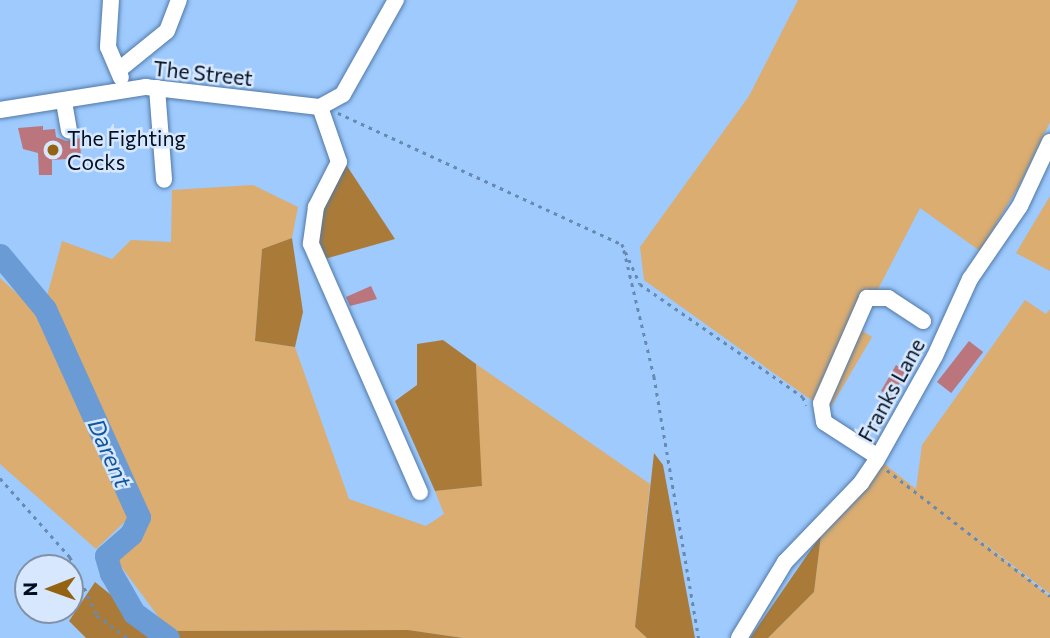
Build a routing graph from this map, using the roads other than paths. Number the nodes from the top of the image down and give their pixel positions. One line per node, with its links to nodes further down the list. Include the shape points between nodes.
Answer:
1 (111, 0): 4 (street, via 108,47)
2 (179, 0): 4 (street, via 167,31)
3 (396, 0): 8 (street, via 343,94)
4 (120, 69): 6 (street)
5 (157, 88): 6 (street, The Street); 8 (street, The Street); 12 (street)
6 (122, 90): 7 (street, The Street)
7 (64, 102): 9 (street, The Street); 10 (street)
8 (320, 107): 15 (street, via 340,162 316,207 311,244)
9 (0, 110)
10 (69, 131)
11 (1050, 142): 14 (street, Franks Lane, via 1020,206 970,279 935,356)
12 (164, 180)
13 (923, 321): 14 (street, via 888,298 867,298 821,403 824,422)
14 (877, 459): 16 (street, Franks Lane, via 861,483 785,562)
15 (420, 492)
16 (738, 638)

